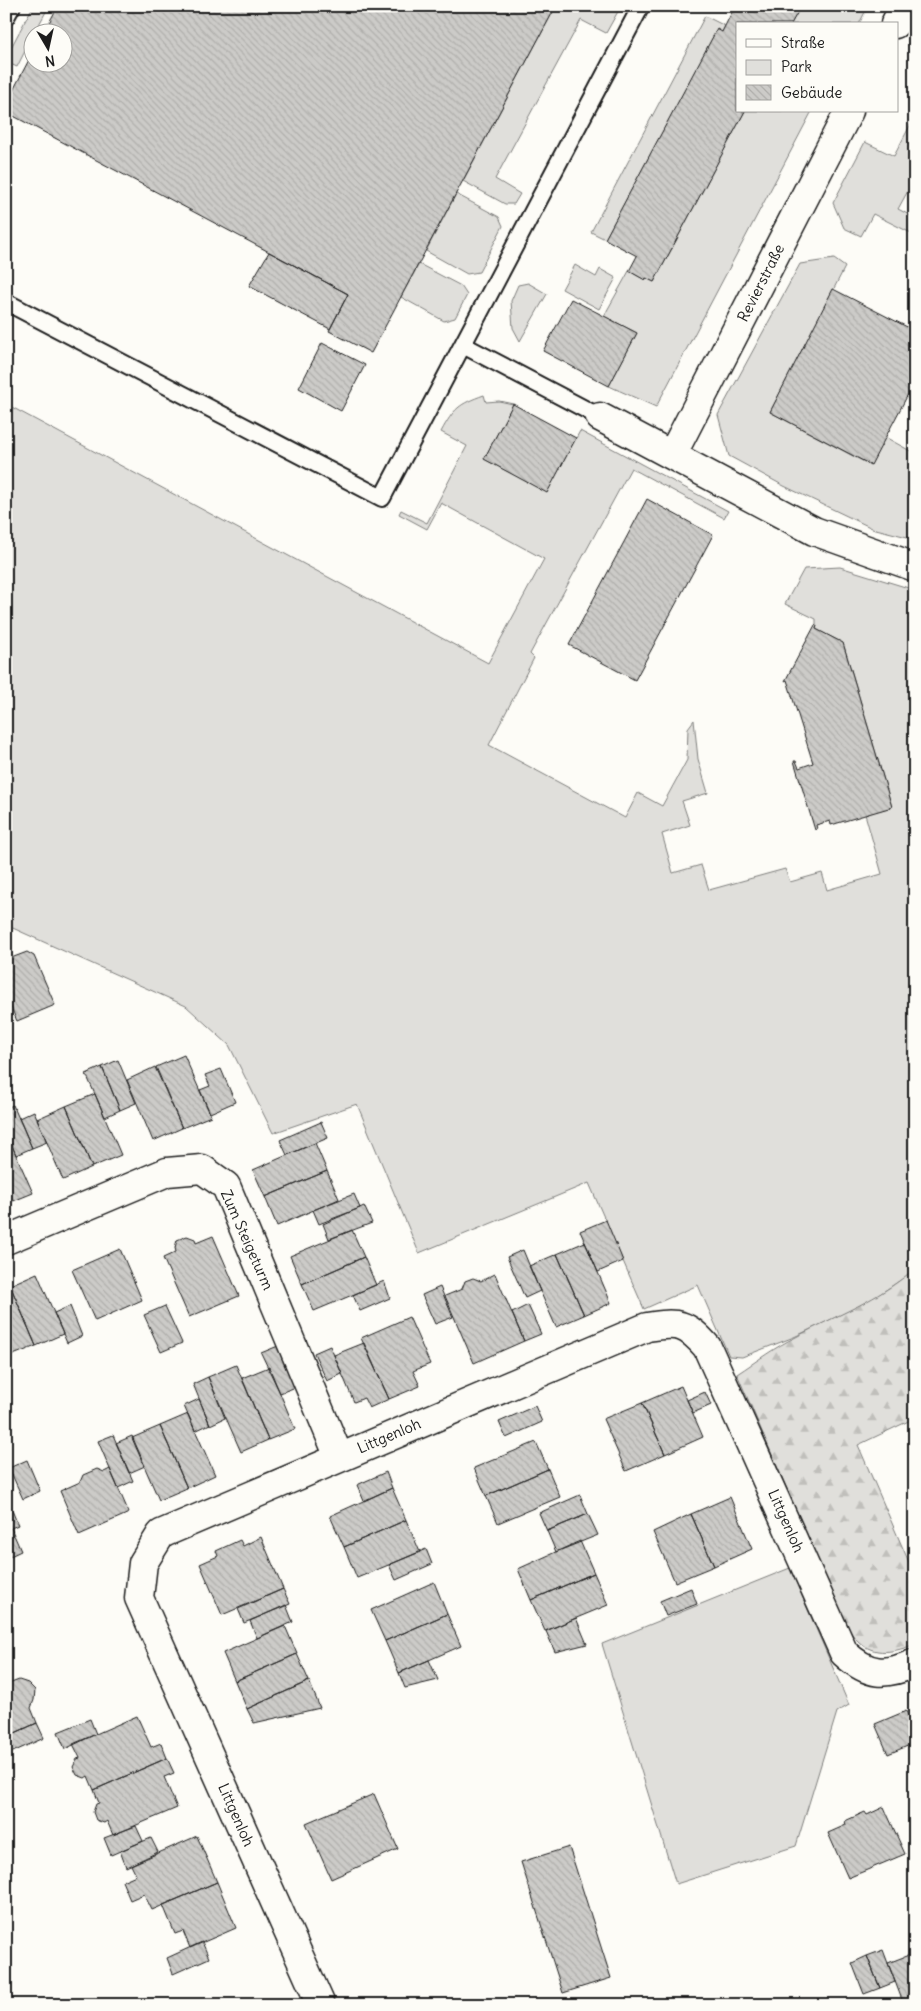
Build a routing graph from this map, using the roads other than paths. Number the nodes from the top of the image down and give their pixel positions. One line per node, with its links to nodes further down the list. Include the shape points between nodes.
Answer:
1 (12, 6): 4 (lane)
2 (641, 6): 8 (lane)
3 (904, 6): 5 (street)
4 (6, 17)
5 (896, 22)
6 (849, 112): 10 (street, Revierstraße)
7 (6, 302): 8 (lane, via 382,498)
8 (463, 345): 9 (lane)
9 (600, 417): 10 (street)
10 (672, 455): 11 (street, via 814,531)
11 (915, 567)
12 (6, 1240): 13 (street, Zum Steigeturm, via 167,1172 202,1169 226,1186)
13 (339, 1457): 14 (street, Littgenloh, via 647,1327 670,1324 692,1331 707,1347 718,1370 844,1653 857,1664 875,1671 895,1672); 15 (street, Littgenloh, via 161,1534 143,1563 139,1598)
14 (915, 1663)
15 (321, 2005)

